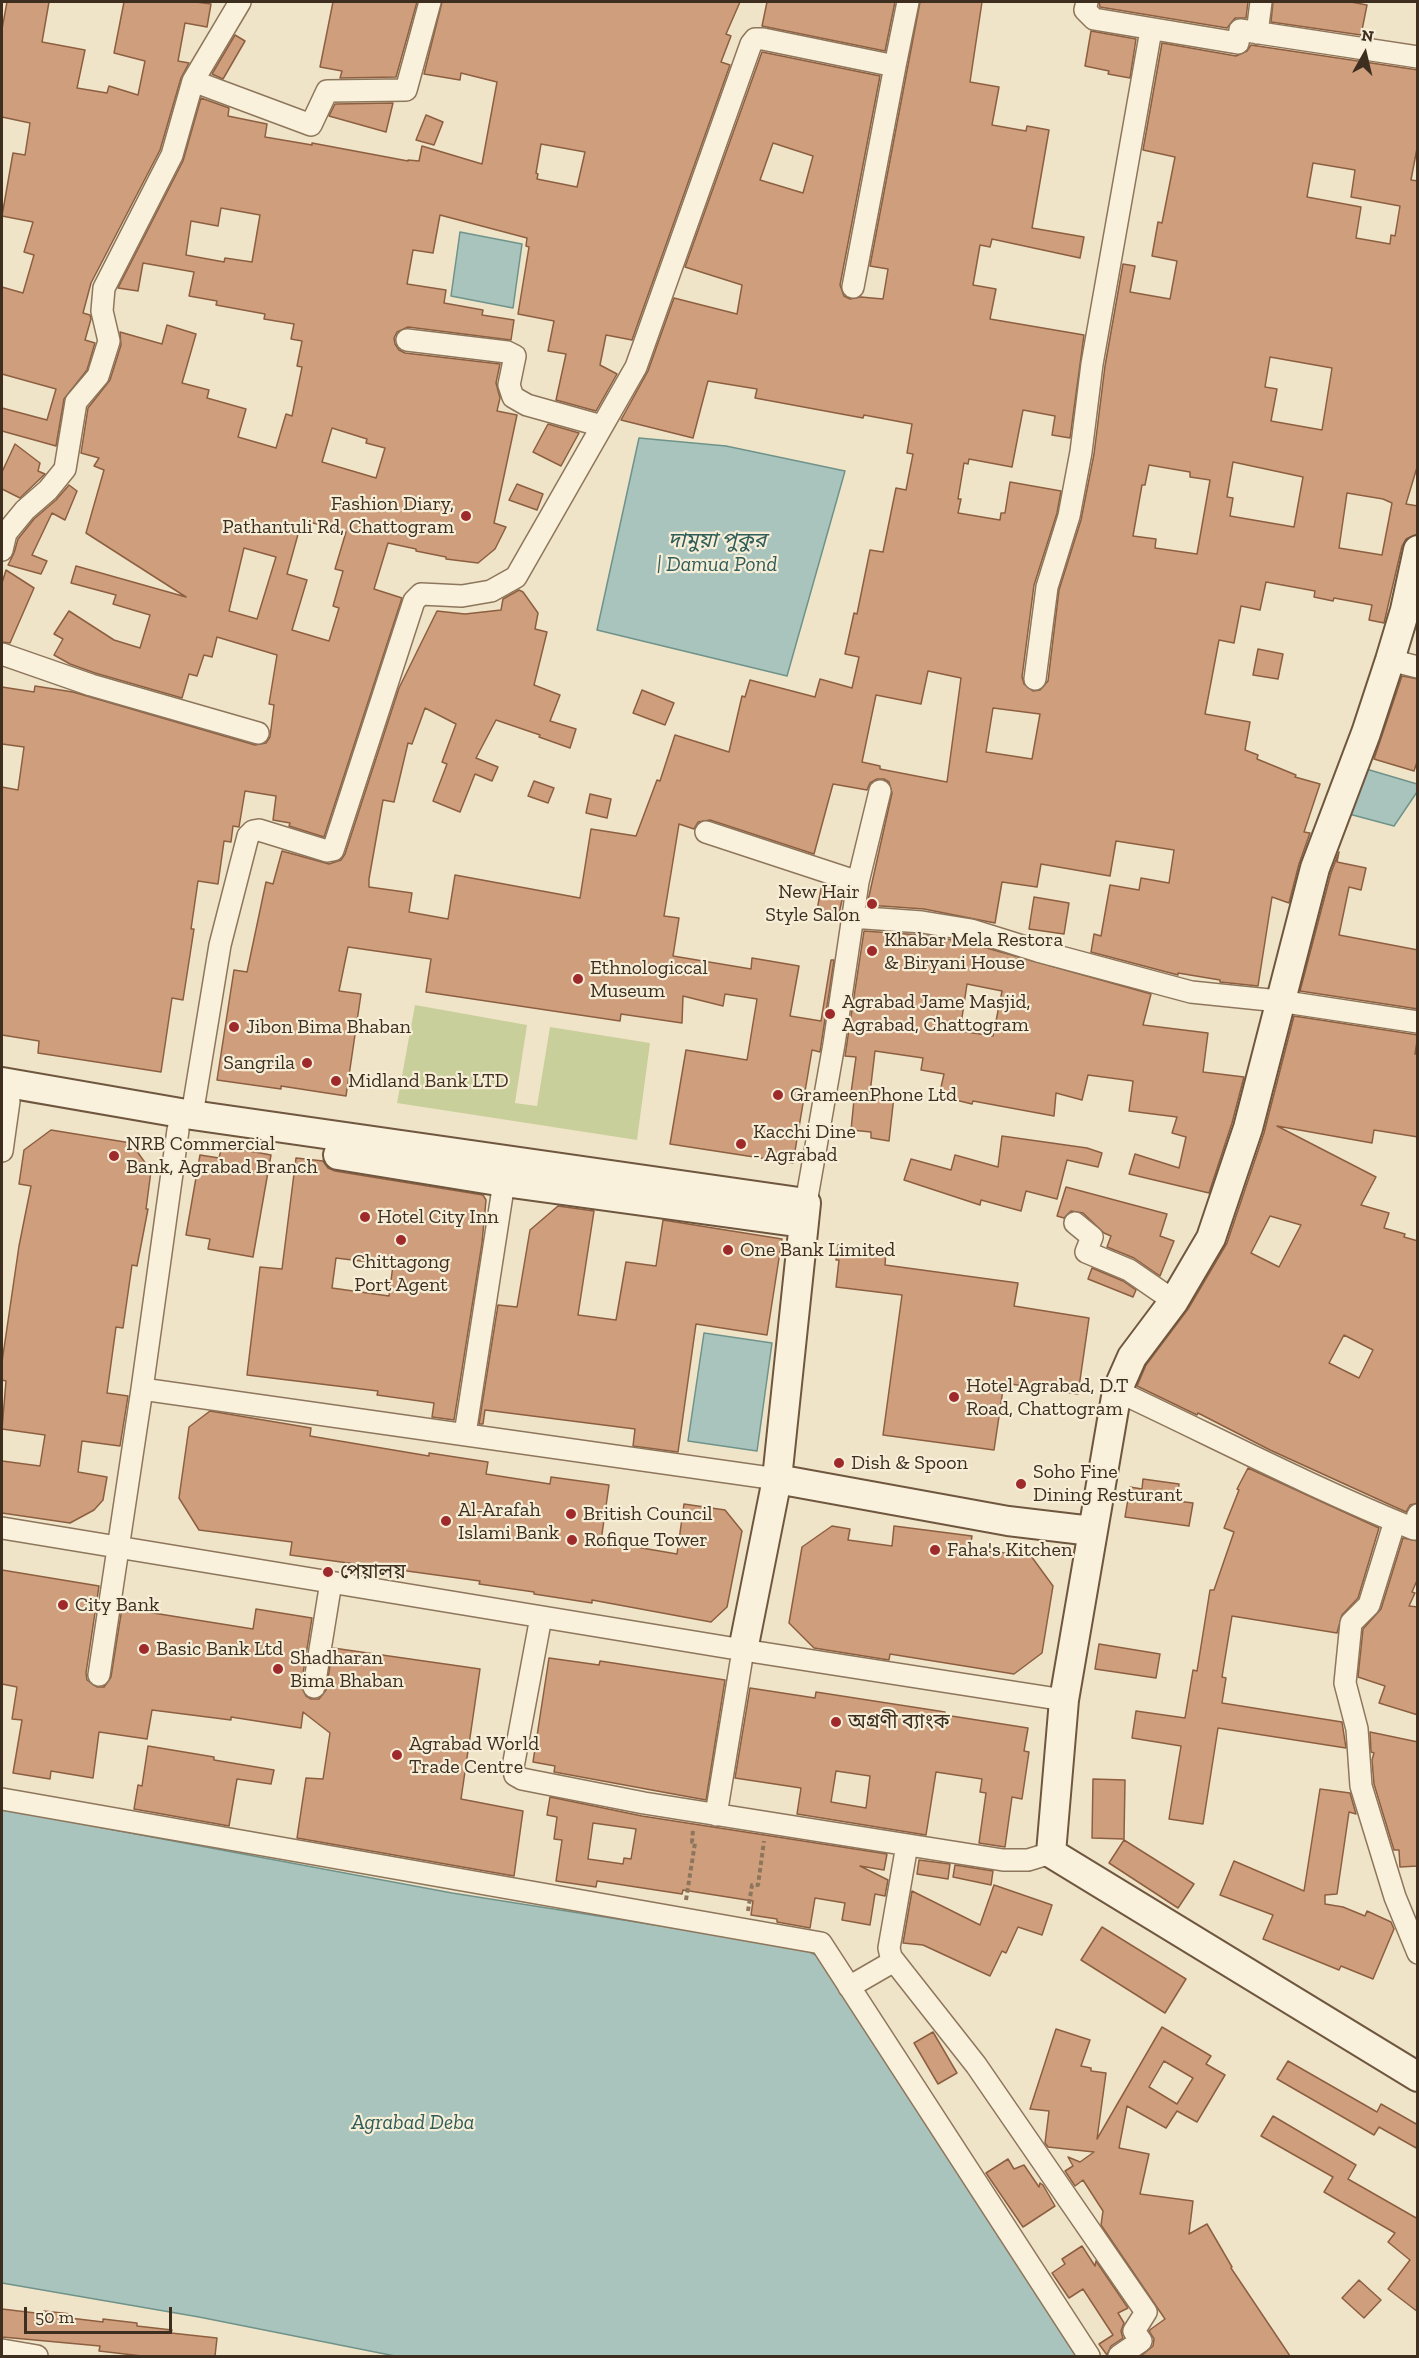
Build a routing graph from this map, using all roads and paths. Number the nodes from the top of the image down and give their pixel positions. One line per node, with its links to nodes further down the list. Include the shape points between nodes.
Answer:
1 (240, 2): 10 (street)
2 (430, 2): 10 (street, via 406,90 327,91 310,125)
3 (908, 2): 9 (street)
4 (1087, 2): 6 (street, via 1085,10 1094,19)
5 (1261, 2): 7 (street)
6 (1151, 30): 7 (street, via 1238,43 1240,30); 19 (street, via 1092,364 1081,452 1069,516 1047,587)
7 (1257, 33): 8 (street)
8 (1418, 57)
9 (895, 66): 11 (street); 13 (street, via 755,39 636,367)
10 (193, 81): 14 (street, via 172,155 104,288 102,311 109,341 98,376 76,402 65,469 6,532)
11 (853, 287)
12 (407, 340): 13 (street, via 507,352 515,356 509,385 513,397 528,405)
13 (603, 426): 28 (street, via 516,577 491,591 462,596 421,594 414,602 333,849 327,851 259,830 248,836 220,945)
14 (2, 550)
15 (1418, 550): 17 (street)
16 (2, 654): 20 (street, via 91,685)
17 (1390, 660): 18 (street); 25 (street, via 1315,868)
18 (1418, 667)
19 (1035, 679)
20 (258, 733)
21 (880, 790): 23 (street)
22 (706, 832): 23 (street)
23 (858, 882): 24 (street)
24 (852, 917): 25 (street, via 971,930 1191,992); 31 (street)
25 (1279, 1001): 26 (street); 33 (street, via 1248,1128 1211,1238)
26 (1418, 1022)
27 (4, 1094): 28 (street); 29 (street)
28 (185, 1122): 30 (street); 31 (street); 34 (street)
29 (2, 1151)
30 (504, 1182): 31 (street); 36 (street)
31 (805, 1213): 37 (street)
32 (1075, 1222): 33 (street, via 1092,1236 1086,1252 1129,1270)
33 (1174, 1302): 35 (street, via 1131,1357)
34 (142, 1389): 36 (street); 42 (street)
35 (1117, 1390): 39 (street); 41 (street)
36 (465, 1434): 37 (street)
37 (777, 1479): 41 (street, via 1008,1521); 45 (street)
38 (1418, 1515): 39 (street, via 1414,1528)
39 (1395, 1521): 56 (street, via 1369,1605 1351,1623 1345,1683 1357,1729 1361,1786 1395,1897)
40 (2, 1528): 42 (street)
41 (1092, 1531): 48 (street)
42 (119, 1547): 43 (street); 46 (street)
43 (331, 1582): 44 (street); 47 (street)
44 (541, 1617): 45 (street); 50 (street, via 513,1767 515,1775 534,1782)
45 (743, 1650): 48 (street); 50 (street)
46 (99, 1676)
47 (314, 1687)
48 (1064, 1700): 53 (street)
49 (2, 1799): 54 (street)
50 (706, 1813): 51 (street); 54 (path, via 692,1842 695,1843)
51 (767, 1823): 52 (street); 55 (path, via 758,1886 752,1885)
52 (907, 1845): 53 (street, via 1003,1860 1028,1860); 57 (street, via 888,1948)
53 (1051, 1853): 59 (street)
54 (683, 1919): 55 (street)
55 (744, 1930): 58 (street, via 820,1943)
56 (1418, 1953)
57 (894, 1961): 58 (street); 63 (street, via 976,2065 1146,2312 1134,2331 1141,2341)
58 (849, 1987): 62 (street)
59 (1418, 2077)
60 (2, 2350): 61 (street)
61 (37, 2356)
62 (1089, 2356)
63 (1119, 2356)

